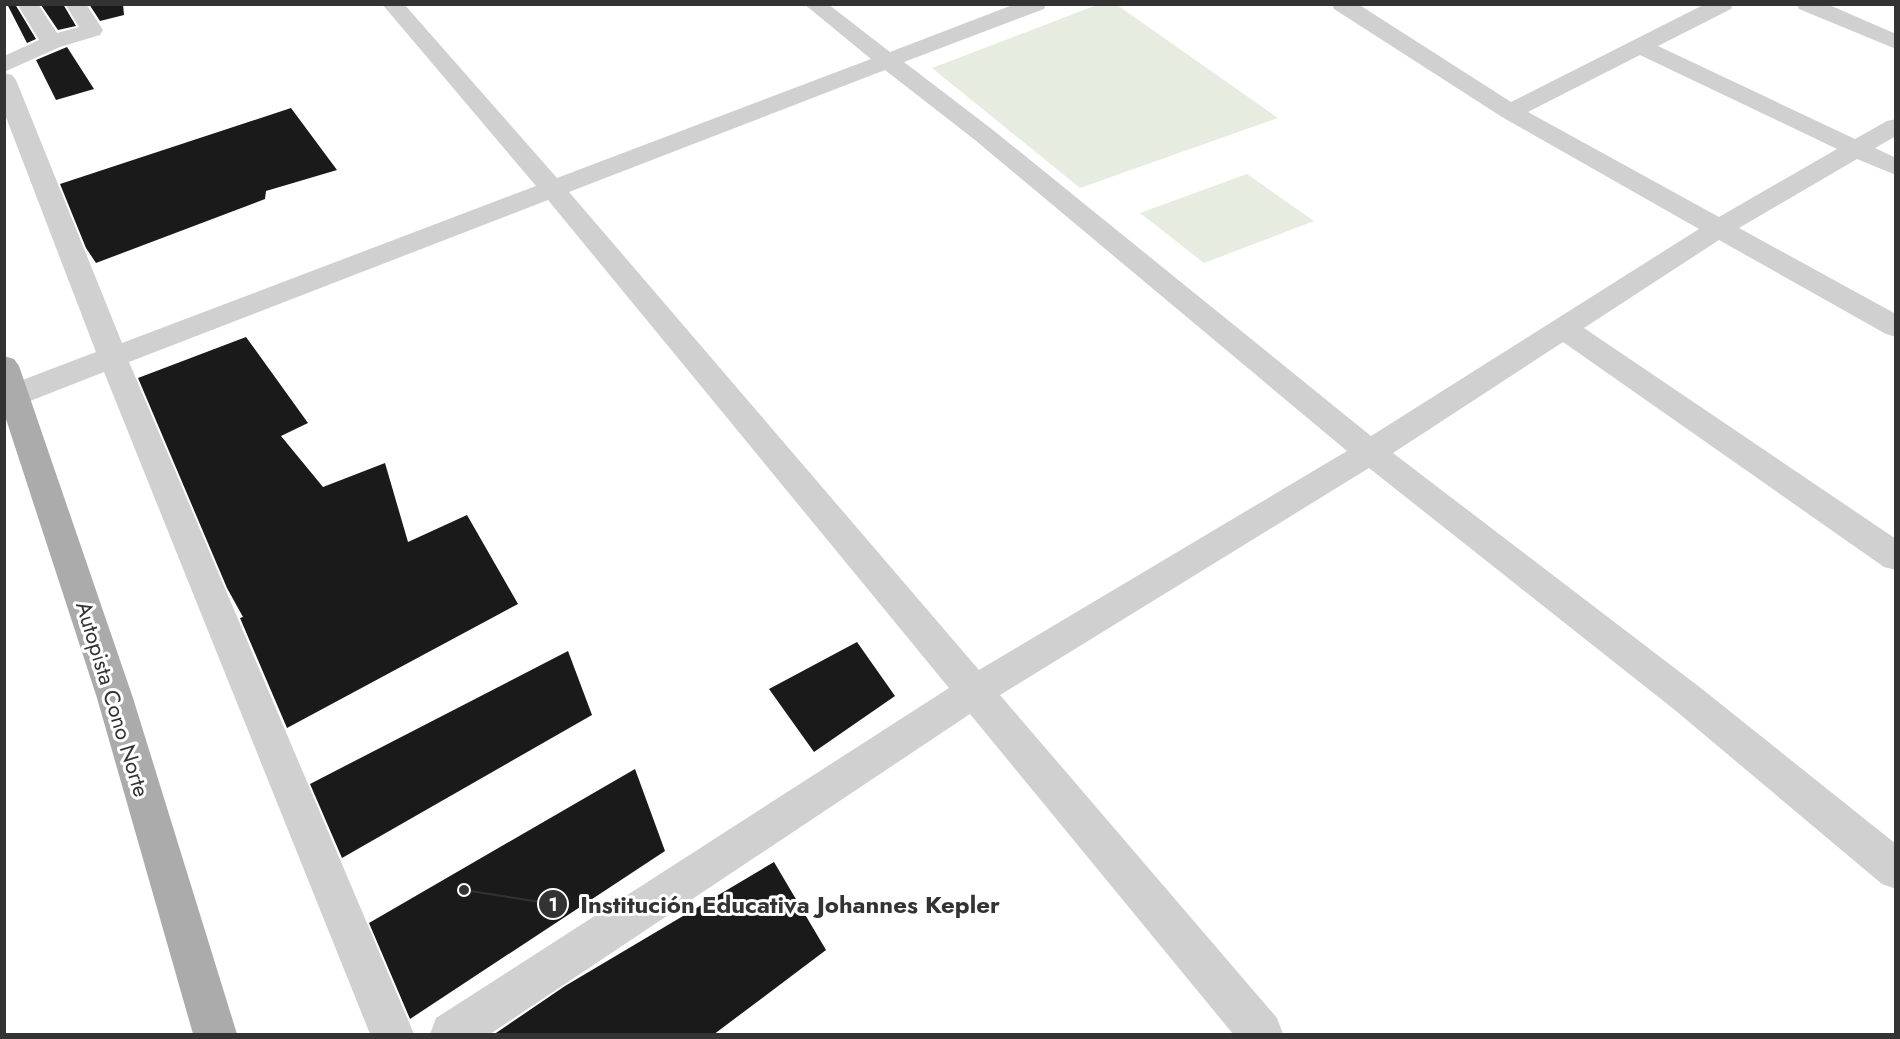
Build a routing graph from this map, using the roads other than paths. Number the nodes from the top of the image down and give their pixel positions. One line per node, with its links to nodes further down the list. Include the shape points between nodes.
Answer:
1 (27, 4): 9 (street)
2 (75, 4): 9 (street, via 92,30)
3 (392, 4): 19 (street)
4 (814, 4): 12 (street)
5 (1036, 4): 12 (street)
6 (1342, 4): 15 (street)
7 (1723, 4): 11 (street)
8 (1807, 4): 10 (street)
9 (52, 42): 13 (street)
10 (1896, 42)
11 (1640, 46): 15 (street); 17 (street)
12 (888, 60): 19 (street); 25 (street)
13 (4, 65)
14 (4, 80): 23 (street)
15 (1510, 112): 20 (street)
16 (1896, 126): 17 (street)
17 (1857, 149): 18 (street); 20 (street)
18 (1896, 168)
19 (553, 189): 23 (street); 27 (street)
20 (1719, 228): 21 (street); 22 (street)
21 (1562, 327): 25 (street); 26 (street)
22 (1896, 327)
23 (113, 358): 24 (street); 30 (street)
24 (9, 381): 29 (main road, Autopista Cono Norte, via 115,698)
25 (1370, 452): 27 (street); 28 (street, via 1689,700)
26 (1896, 557)
27 (974, 693): 31 (street); 32 (street)
28 (1896, 870)
29 (215, 1035)
30 (392, 1035)
31 (452, 1035)
32 (1261, 1035)

